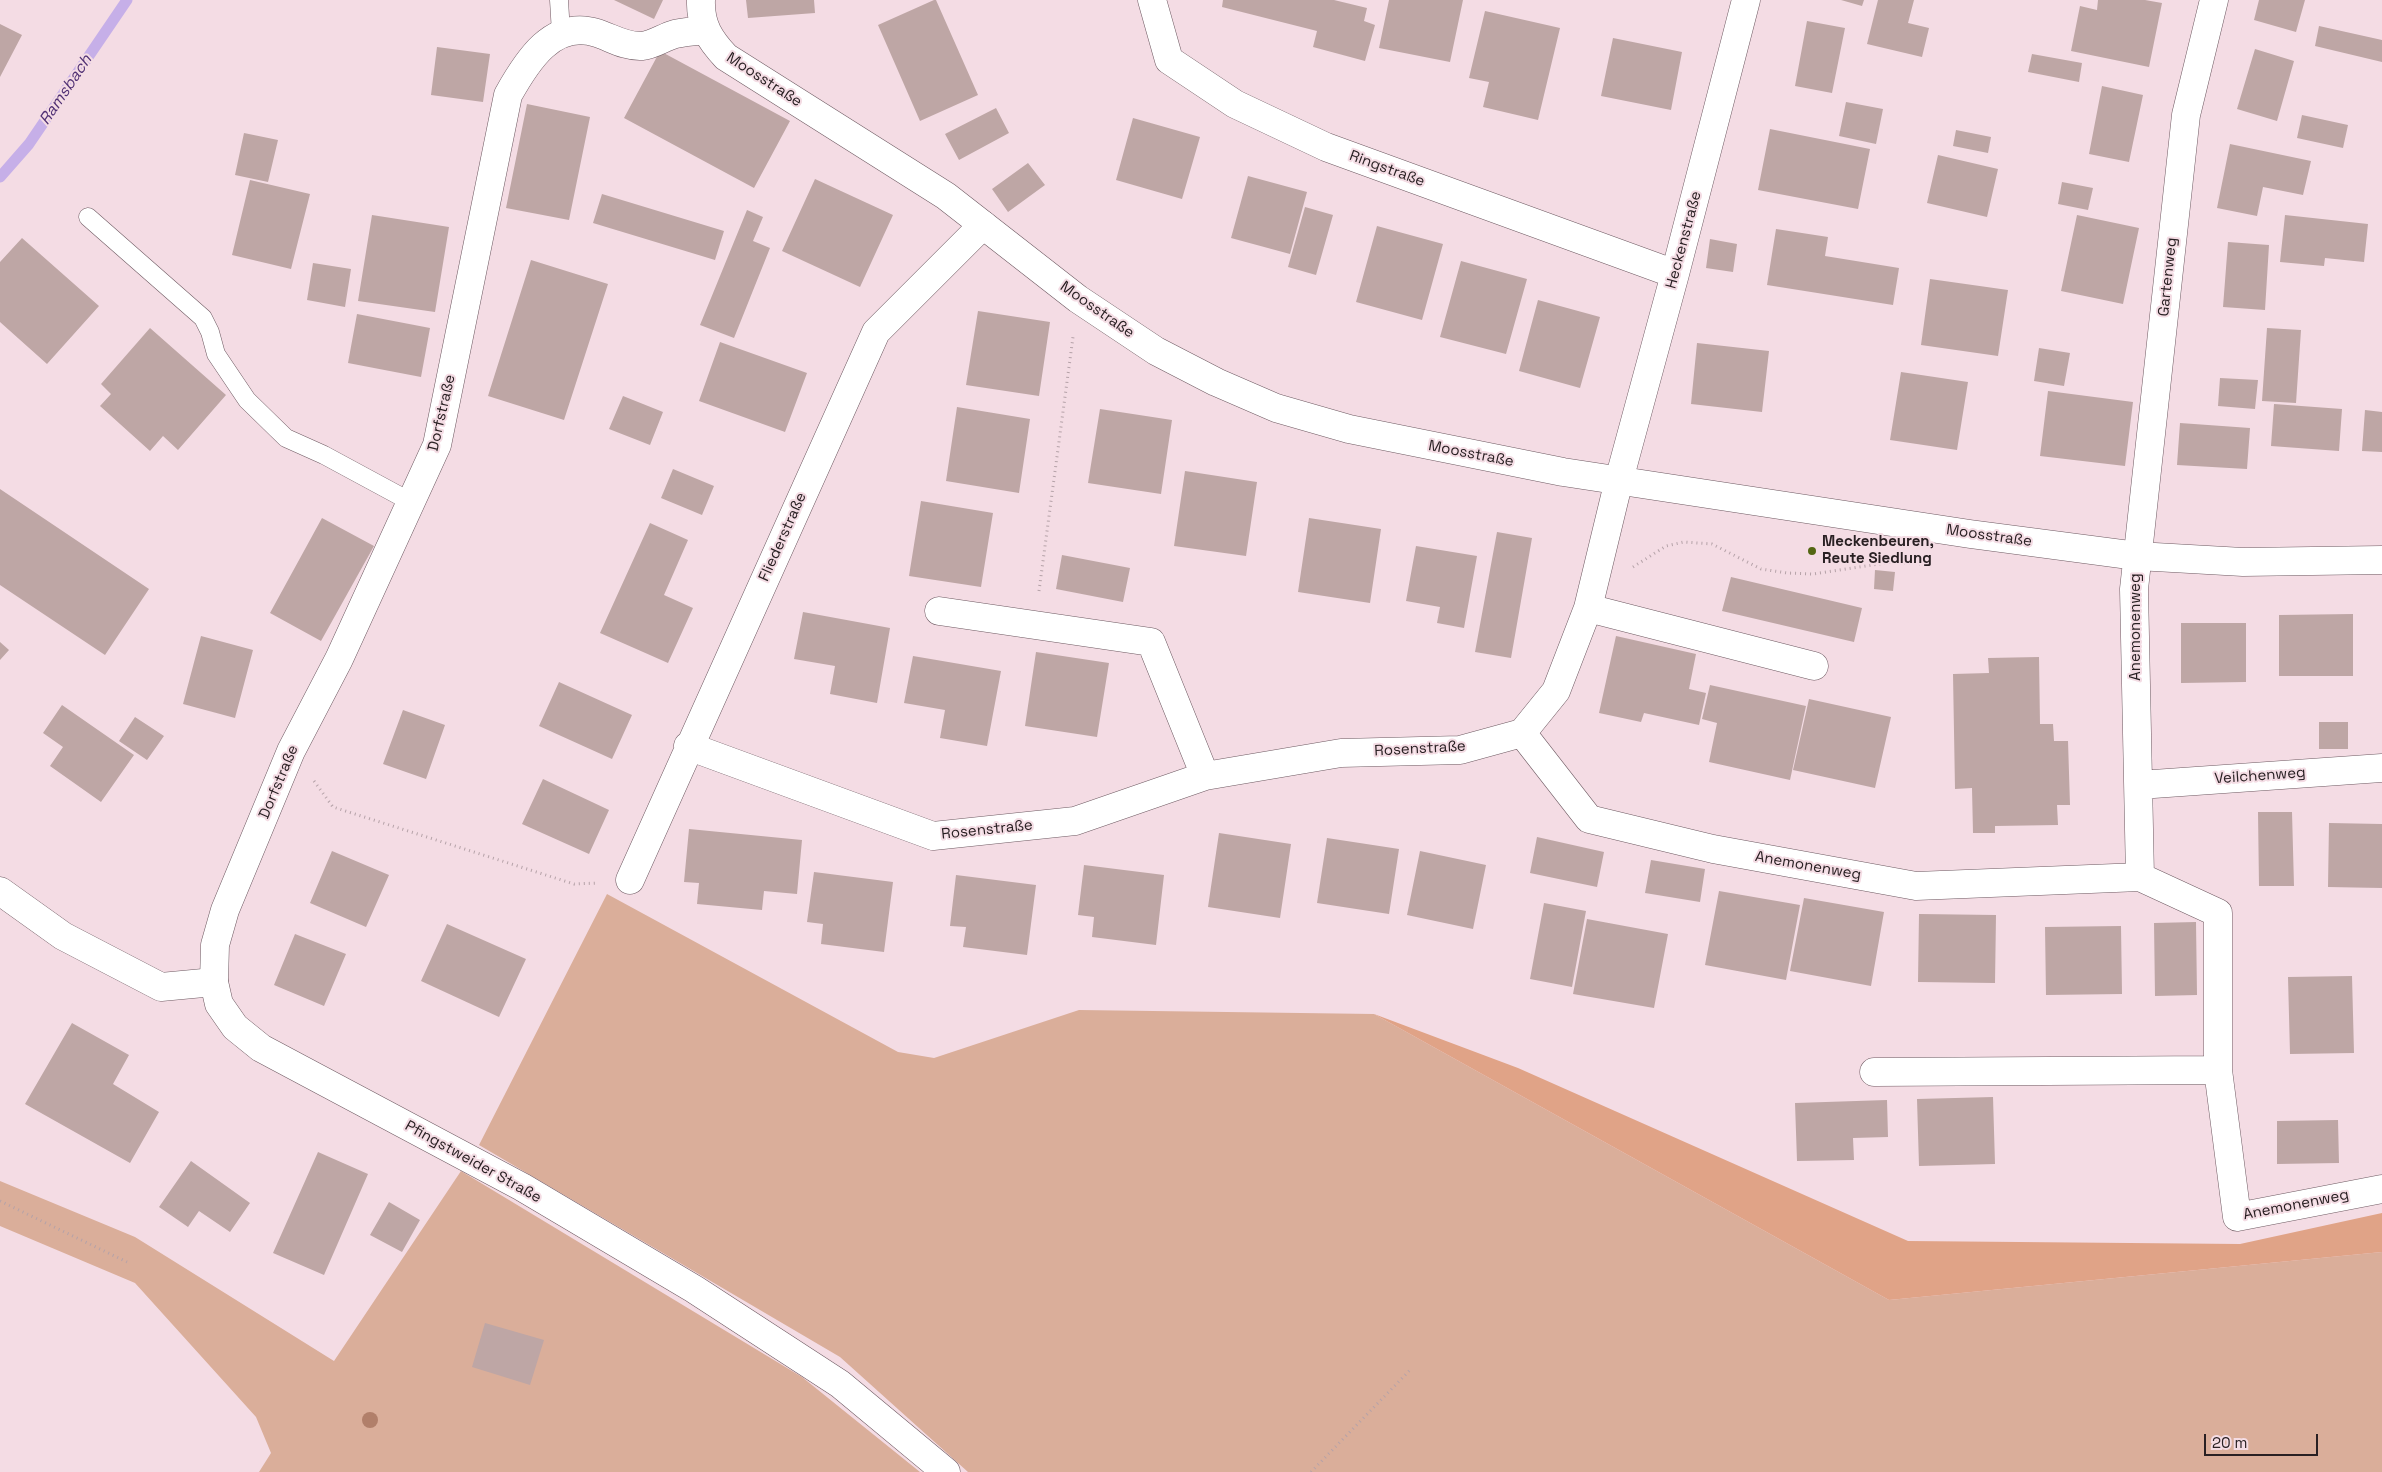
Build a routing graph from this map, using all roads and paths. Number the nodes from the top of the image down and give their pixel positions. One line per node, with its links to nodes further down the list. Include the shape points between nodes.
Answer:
1 (559, 0): 7 (lane)
2 (701, 0): 6 (street, Moosstraße)
3 (1152, 0): 10 (street, Ringstraße, via 1169,60 1235,104 1326,147)
4 (1746, 0): 10 (street, Heckenstraße)
5 (2214, 0): 14 (street, Gartenweg, via 2186,116)
6 (705, 30): 7 (street, via 675,34 642,46 624,44 578,29); 9 (street, Moosstraße, via 726,57 946,196)
7 (560, 33): 13 (street, Dorfstraße, via 524,67 508,94 437,445)
8 (88, 217): 13 (lane, via 203,318 216,354 236,384 263,417 286,438)
9 (983, 225): 11 (street, Moosstraße); 22 (street, Fliederstraße, via 876,332)
10 (1675, 274): 12 (street, Heckenstraße)
11 (1078, 299): 12 (street, Moosstraße, via 1156,351 1276,408 1349,429 1450,451); 19 (path)
12 (1619, 480): 14 (street, Moosstraße, via 1806,510); 17 (street)
13 (411, 502): 23 (street, Dorfstraße, via 339,659)
14 (2137, 556): 15 (street, Moosstraße, via 2243,562); 26 (street, Anemonenweg, via 2134,590)
15 (2382, 560)
16 (1929, 564): 17 (path, via 1892,562 1813,574 1787,573 1761,569 1712,544 1684,542 1666,546)
17 (1590, 600): 20 (street); 21 (street, via 1556,691)
18 (939, 611): 19 (street)
19 (1034, 625): 25 (street, via 1150,642)
20 (1814, 666)
21 (1522, 733): 25 (street, Rosenstraße, via 1460,750 1341,753); 27 (street, Anemonenweg, via 1589,820 1714,849 1916,886)
22 (688, 746): 25 (street, Rosenstraße, via 933,836 1075,821); 28 (street, Fliederstraße)
23 (292, 751): 28 (path, via 333,807 574,884); 30 (street, Dorfstraße, via 225,910 215,945)
24 (2382, 768): 26 (street, Veilchenweg)
25 (1205, 776)
26 (2139, 784): 27 (street, Anemonenweg)
27 (2140, 877): 31 (street, Anemonenweg, via 2218,913)
28 (630, 880)
29 (0, 891): 30 (street, via 63,936 142,979 162,987)
30 (214, 982): 37 (street, Pfingstweider Straße, via 219,1004 235,1027 261,1048 522,1187 694,1289 840,1384)
31 (2218, 1070): 32 (street); 33 (street, Anemonenweg, via 2236,1217)
32 (1874, 1072)
33 (2382, 1188)
34 (0, 1202): 35 (path)
35 (127, 1262)
36 (1411, 1369): 38 (path)
37 (946, 1472)
38 (1311, 1472)

